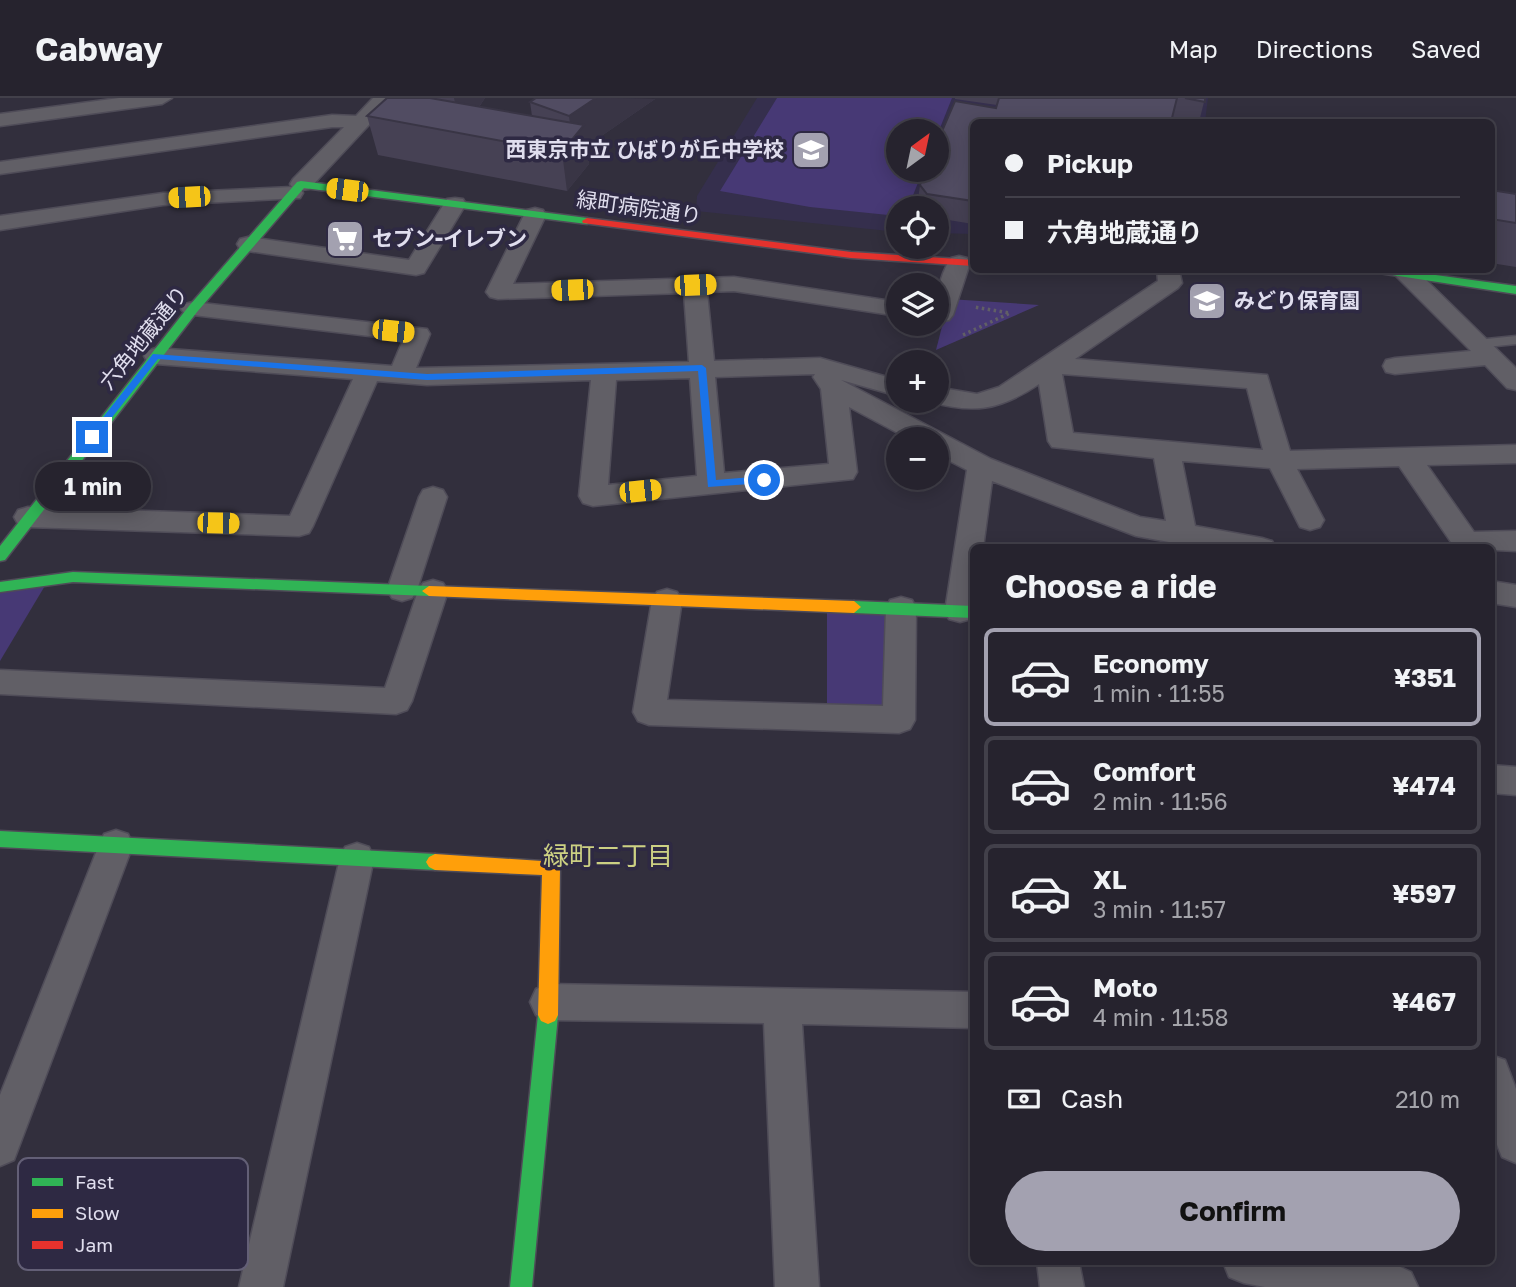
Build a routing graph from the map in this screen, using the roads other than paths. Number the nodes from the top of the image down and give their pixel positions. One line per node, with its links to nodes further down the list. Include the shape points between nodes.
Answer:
1 (162, 98): 3 (street)
2 (384, 98): 4 (street)
3 (0, 120)
4 (359, 122): 5 (street, via 332,121); 6 (street)
5 (0, 168)
6 (296, 189): 7 (street, 緑町病院通り); 9 (street, via 163,199); 10 (street, 六角地蔵通り)
7 (455, 204): 8 (street, 緑町病院通り); 10 (street, via 416,268)
8 (535, 215): 11 (street, 緑町病院通り, via 851,256); 15 (street, via 498,292)
9 (0, 223)
10 (248, 244): 19 (street, 六角地蔵通り)
11 (966, 262): 17 (street)
12 (1168, 273): 23 (street, via 1170,283)
13 (1406, 273): 21 (street)
14 (1411, 273): 16 (street)
15 (695, 285): 18 (street, via 734,284); 26 (street)
16 (1516, 290)
17 (949, 300)
18 (886, 307)
19 (193, 309): 22 (street, 六角地蔵通り); 29 (street, via 418,334)
20 (1516, 340): 21 (lane)
21 (1484, 350): 25 (street); 30 (street)
22 (156, 356): 28 (street); 43 (street, 六角地蔵通り)
23 (1048, 365): 33 (street, via 1008,393 977,402); 36 (street, via 1061,441); 39 (street, via 1258,382)
24 (820, 366): 26 (street); 31 (street); 32 (street)
25 (1395, 366)
26 (702, 368): 27 (street); 41 (street)
27 (604, 372): 29 (street); 41 (street, via 593,496)
28 (368, 374): 29 (street); 43 (street, via 299,526)
29 (400, 376)
30 (1516, 382)
31 (886, 385)
32 (834, 389): 34 (street); 41 (street, via 843,472)
33 (949, 397)
34 (907, 427)
35 (949, 450): 40 (street)
36 (1166, 450): 39 (street); 45 (street)
37 (1516, 454): 38 (street)
38 (1407, 457): 39 (street); 50 (street)
39 (1279, 460): 44 (street)
40 (981, 466): 46 (street); 48 (street)
41 (711, 484)
42 (433, 497): 55 (street)
43 (28, 517): 52 (street, 六角地蔵通り)
44 (1310, 520)
45 (1183, 534): 46 (street); 49 (street)
46 (1137, 537)
47 (1516, 541): 51 (street)
48 (973, 544)
49 (1239, 544)
50 (1467, 544)
51 (1480, 544)
52 (0, 556)
53 (970, 580): 59 (street)
54 (0, 587): 55 (street, via 73,577)
55 (402, 590): 56 (street)
56 (433, 591): 57 (street); 60 (street, via 396,701)
57 (667, 600): 58 (street); 58 (street, via 649,712 899,720)
58 (901, 608): 59 (street)
59 (967, 611)
60 (0, 682)
61 (1495, 779): 62 (street)
62 (1516, 781)
63 (0, 839): 64 (street)
64 (116, 845): 65 (street); 71 (street)
65 (357, 858): 66 (street, via 551,868); 74 (street)
66 (549, 1002): 67 (street); 75 (street)
67 (782, 1008): 68 (street); 76 (street)
68 (970, 1010)
69 (1495, 1085): 70 (street)
70 (1516, 1143)
71 (0, 1146)
72 (1058, 1265): 77 (street)
73 (1262, 1265): 78 (street)
74 (261, 1287)
75 (521, 1287)
76 (797, 1287)
77 (1062, 1287)
78 (1396, 1287)

